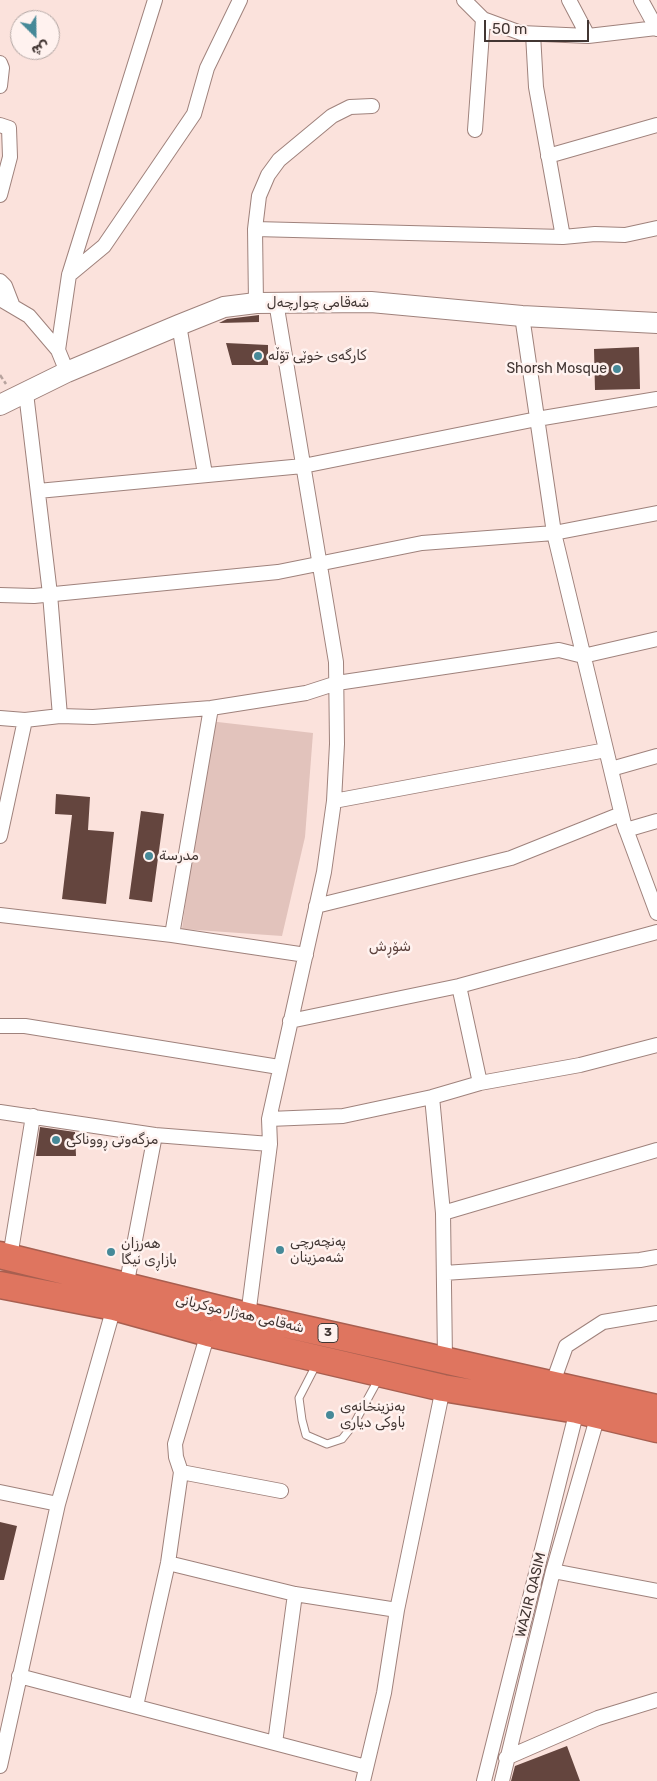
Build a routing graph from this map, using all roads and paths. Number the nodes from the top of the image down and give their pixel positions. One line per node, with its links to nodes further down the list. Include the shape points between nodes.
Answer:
1 (155, 0): 21 (street)
2 (240, 0): 21 (street, via 207,68 194,114 104,246)
3 (464, 0): 6 (street)
4 (569, 0): 9 (street)
5 (642, 0): 7 (street)
6 (483, 19): 8 (street); 15 (street)
7 (657, 28): 9 (street)
8 (533, 34): 9 (street); 16 (street, via 536,87)
9 (588, 36)
10 (0, 63): 11 (street)
11 (0, 86)
12 (372, 106): 19 (street, via 350,106 332,116 279,160 259,196)
13 (0, 124): 17 (street, via 9,128 10,157)
14 (657, 125): 16 (street)
15 (474, 130)
16 (548, 156): 20 (street)
17 (0, 195)
18 (657, 228): 20 (street, via 625,235)
19 (255, 229): 20 (street); 25 (street)
20 (563, 238)
21 (69, 275): 29 (street)
22 (0, 281): 23 (street)
23 (6, 301): 29 (street, via 29,316)
24 (276, 302): 25 (main road, شەقامی چوارچەل); 26 (main road, شەقامی چوارچەل, via 371,302); 35 (street)
25 (256, 303): 28 (main road, شەقامی چوارچەل, via 224,307)
26 (522, 316): 27 (main road, شەقامی چوارچەل); 34 (street)
27 (657, 323)
28 (179, 325): 30 (main road, شەقامی چوارچەل); 36 (street)
29 (58, 350): 30 (street)
30 (67, 372): 31 (main road, شەقامی چوارچەل)
31 (26, 393): 33 (main road, شەقامی چوارچەل); 37 (street)
32 (657, 399): 34 (street)
33 (0, 405)
34 (537, 419): 35 (street); 39 (street)
35 (303, 466): 36 (street); 40 (street)
36 (205, 474): 37 (street)
37 (38, 490): 41 (street)
38 (657, 513): 39 (street)
39 (554, 533): 40 (street, via 422,543); 44 (street)
40 (320, 563): 41 (street, via 278,572); 45 (street)
41 (50, 594): 42 (street); 47 (street)
42 (0, 595)
43 (657, 639): 44 (street)
44 (583, 656): 45 (street, via 559,650); 50 (street)
45 (337, 684): 46 (street, via 306,693); 53 (street)
46 (211, 708): 47 (street, via 93,717); 62 (street)
47 (60, 716): 49 (street)
48 (0, 718): 49 (street)
49 (25, 720): 57 (street)
50 (606, 750): 52 (street); 53 (street)
51 (657, 756): 52 (street)
52 (611, 769): 54 (street)
53 (334, 801): 58 (street)
54 (622, 814): 56 (street); 58 (street, via 511,858)
55 (657, 821): 56 (street)
56 (626, 830): 59 (street)
57 (0, 836)
58 (316, 906): 63 (street)
59 (657, 913)
60 (0, 914): 62 (street)
61 (657, 932): 64 (street)
62 (172, 936): 63 (street)
63 (306, 956): 65 (street)
64 (458, 986): 65 (street); 69 (street)
65 (290, 1022): 68 (street)
66 (0, 1026): 68 (street, via 25,1026)
67 (657, 1044): 69 (street, via 580,1065)
68 (279, 1067): 73 (street)
69 (480, 1083): 70 (street)
70 (432, 1097): 73 (street, via 344,1116); 77 (street)
71 (0, 1112): 72 (street)
72 (33, 1116): 74 (street); 78 (street)
73 (268, 1119): 75 (street)
74 (155, 1135): 75 (street); 82 (street)
75 (270, 1144): 84 (street)
76 (657, 1150): 77 (street)
77 (443, 1213): 80 (street)
78 (5, 1256): 82 (highway, شەقامی ھەژار موکریانی / 3)
79 (657, 1257): 80 (street)
80 (444, 1273): 87 (street)
81 (0, 1285): 82 (highway, شەقامی ھەژار موکریانی / 3)
82 (120, 1297): 84 (highway, شەقامی ھەژار موکریانی / 3); 85 (highway, شەقامی ھەژار موکریانی / 3); 97 (street)
83 (657, 1313): 89 (street, via 603,1322 566,1346)
84 (248, 1316): 87 (highway, شەقامی ھەژار موکریانی / 3)
85 (208, 1333): 86 (highway, شەقامی ھەژار موکریانی / 3); 94 (street, via 175,1444)
86 (319, 1359): 88 (highway, شەقامی ھەژار موکریانی / 3); 88 (lane, via 299,1398 306,1435 327,1444 342,1439 354,1424)
87 (445, 1359): 89 (highway, شەقامی ھەژار موکریانی / 3)
88 (381, 1374): 90 (highway, شەقامی ھەژار موکریانی / 3)
89 (552, 1385): 91 (highway, شەقامی ھەژار موکریانی / 3)
90 (443, 1388): 92 (highway, شەقامی ھەژار موکریانی / 3); 102 (street)
91 (657, 1408)
92 (588, 1412): 93 (highway, شەقامی ھەژار موکریانی / 3); 99 (street, WAZIR QASIM); 111 (street, WAZIR QASIM)
93 (657, 1429)
94 (181, 1472): 95 (street); 98 (street)
95 (280, 1491)
96 (0, 1492): 97 (street)
97 (58, 1504): 103 (street)
98 (168, 1563): 101 (street); 105 (street)
99 (553, 1571): 100 (street); 107 (street, WAZIR QASIM)
100 (657, 1591)
101 (295, 1594): 102 (street); 106 (street)
102 (397, 1610): 109 (street, via 384,1693)
103 (19, 1676): 105 (street); 108 (street)
104 (657, 1700): 107 (street, via 598,1718)
105 (136, 1706): 106 (street)
106 (275, 1743): 109 (street)
107 (506, 1758): 112 (street, WAZIR QASIM)
108 (0, 1766)
109 (366, 1767): 110 (street)
110 (363, 1781)
111 (484, 1781)
112 (502, 1781)

